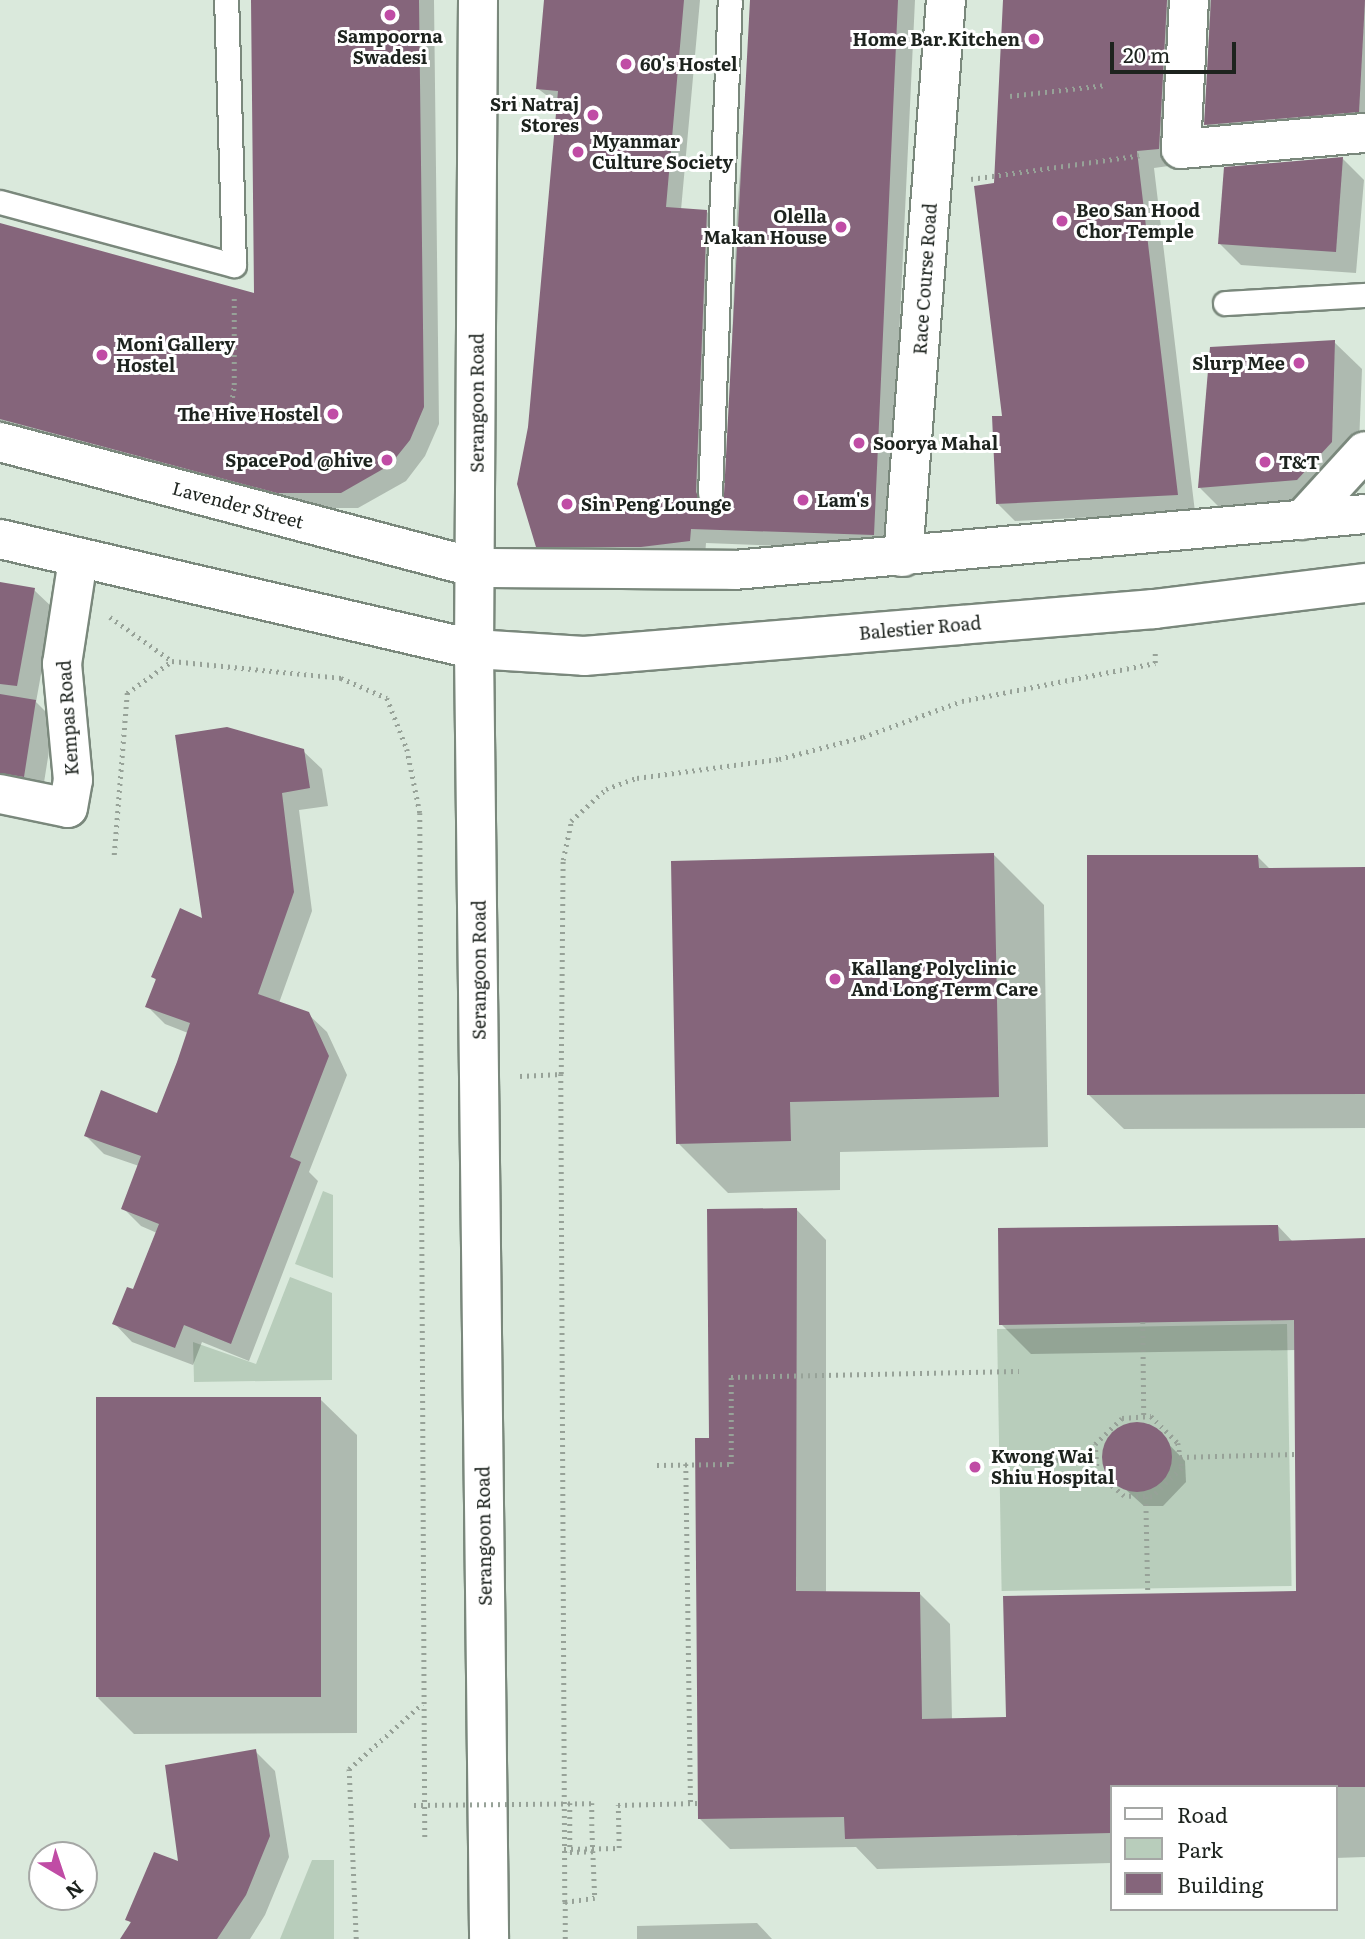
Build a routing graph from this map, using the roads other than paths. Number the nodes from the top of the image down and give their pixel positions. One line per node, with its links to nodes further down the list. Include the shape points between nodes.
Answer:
1 (226, 0): 7 (lane, via 234,265)
2 (478, 0): 17 (main road, Serangoon Road)
3 (730, 0): 12 (lane)
4 (946, 0): 16 (main road, Race Course Road)
5 (1189, 0): 6 (main road, via 1181,149)
6 (1365, 133)
7 (0, 201)
8 (1365, 295): 9 (lane)
9 (1225, 303)
10 (0, 442): 17 (main road, Lavender Street)
11 (1365, 451): 14 (main road)
12 (710, 494)
13 (1365, 514): 14 (main road)
14 (1302, 520): 16 (main road)
15 (0, 539): 18 (main road)
16 (903, 557): 17 (main road, via 734,570)
17 (476, 568): 20 (main road, Serangoon Road)
18 (76, 576): 20 (main road); 21 (main road, Kempas Road, via 62,664 73,780 68,808)
19 (1365, 583): 20 (main road, Balestier Road, via 1154,609 627,654)
20 (474, 649): 22 (main road, Serangoon Road)
21 (0, 794)
22 (489, 1939)

